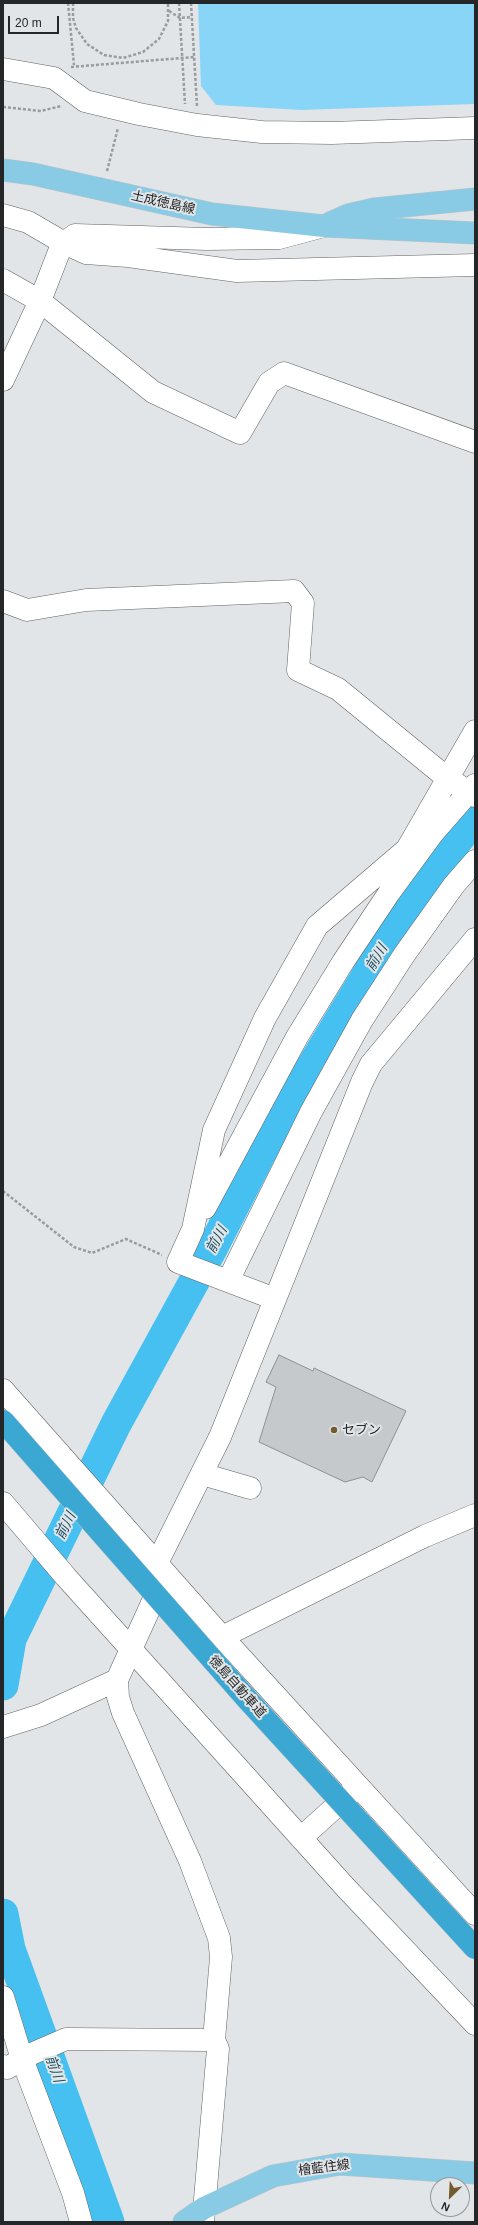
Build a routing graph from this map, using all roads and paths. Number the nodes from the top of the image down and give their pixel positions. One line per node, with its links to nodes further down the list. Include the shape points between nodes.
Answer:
1 (68, 3): 8 (path)
2 (73, 3): 8 (path)
3 (168, 3): 6 (path)
4 (179, 3): 9 (path)
5 (191, 3): 7 (path)
6 (169, 11): 9 (path); 10 (path, via 164,31 152,47)
7 (192, 17): 9 (path); 12 (path)
8 (71, 18): 10 (path, via 87,44 104,55); 14 (path)
9 (180, 18): 11 (path)
10 (123, 58): 13 (path)
11 (182, 58): 12 (path); 13 (path); 19 (path)
12 (194, 58): 20 (path)
13 (124, 62): 14 (path)
14 (74, 65): 16 (path)
15 (3, 70): 16 (street)
16 (54, 78): 17 (street)
17 (85, 101): 21 (path, via 41,111); 23 (street)
18 (178, 103): 19 (path)
19 (185, 105): 20 (path)
20 (197, 106): 22 (path)
21 (3, 108)
22 (204, 108)
23 (123, 110): 24 (street, via 197,126 262,132 332,133); 26 (path)
24 (475, 128)
25 (3, 170): 26 (main road, 土成徳島線)
26 (102, 189): 29 (main road, 土成徳島線, via 212,214)
27 (475, 199): 29 (main road, via 374,209 348,215)
28 (3, 215): 31 (street, via 28,222)
29 (324, 226): 30 (main road, 土成徳島線); 31 (street, via 279,238 207,239 86,234 75,235)
30 (475, 233)
31 (64, 243): 32 (street, via 86,253 237,270); 34 (street)
32 (475, 265)
33 (3, 280): 34 (street)
34 (40, 301): 35 (street); 36 (street, via 153,392 240,433 269,383 284,373)
35 (3, 380)
36 (475, 442)
37 (3, 601): 39 (street, via 27,610 86,600 294,591 303,603 298,670 338,689)
38 (475, 731): 39 (street)
39 (447, 778): 40 (street); 44 (street, via 407,849 317,926 265,1018 214,1130)
40 (473, 792): 44 (street, via 433,833 343,962 297,1037)
41 (475, 861): 46 (street, via 454,885 404,955 362,1020)
42 (475, 939): 47 (street, via 371,1064)
43 (3, 1191): 45 (path, via 74,1247 92,1253 126,1239)
44 (193, 1230): 45 (street)
45 (180, 1262): 46 (street)
46 (225, 1280): 47 (street)
47 (275, 1299): 50 (street)
48 (3, 1390): 54 (street)
49 (3, 1422): 62 (highway, 徳島自動車道, bridge, via 247,1699)
50 (202, 1474): 51 (street); 54 (street)
51 (250, 1488)
52 (3, 1503): 56 (street)
53 (475, 1515): 55 (street, via 425,1536)
54 (161, 1568): 55 (street); 56 (street)
55 (222, 1637): 59 (street)
56 (130, 1648): 57 (street); 60 (street)
57 (117, 1680): 58 (street, via 41,1715); 65 (street, via 118,1697 123,1713 190,1861 218,1938 221,1957)
58 (10, 1725)
59 (357, 1786): 60 (street); 61 (street)
60 (301, 1838): 64 (street)
61 (475, 1914)
62 (475, 1948)
63 (3, 1997): 66 (street)
64 (475, 2024)
65 (214, 2040): 66 (street, via 66,2040); 68 (street, via 218,2050)
66 (18, 2060): 69 (street, via 73,2193)
67 (475, 2173): 68 (main road, 檜藍住線, via 340,2164 273,2176)
68 (204, 2215): 70 (main road, 檜藍住線)
69 (81, 2222)
70 (184, 2222)

